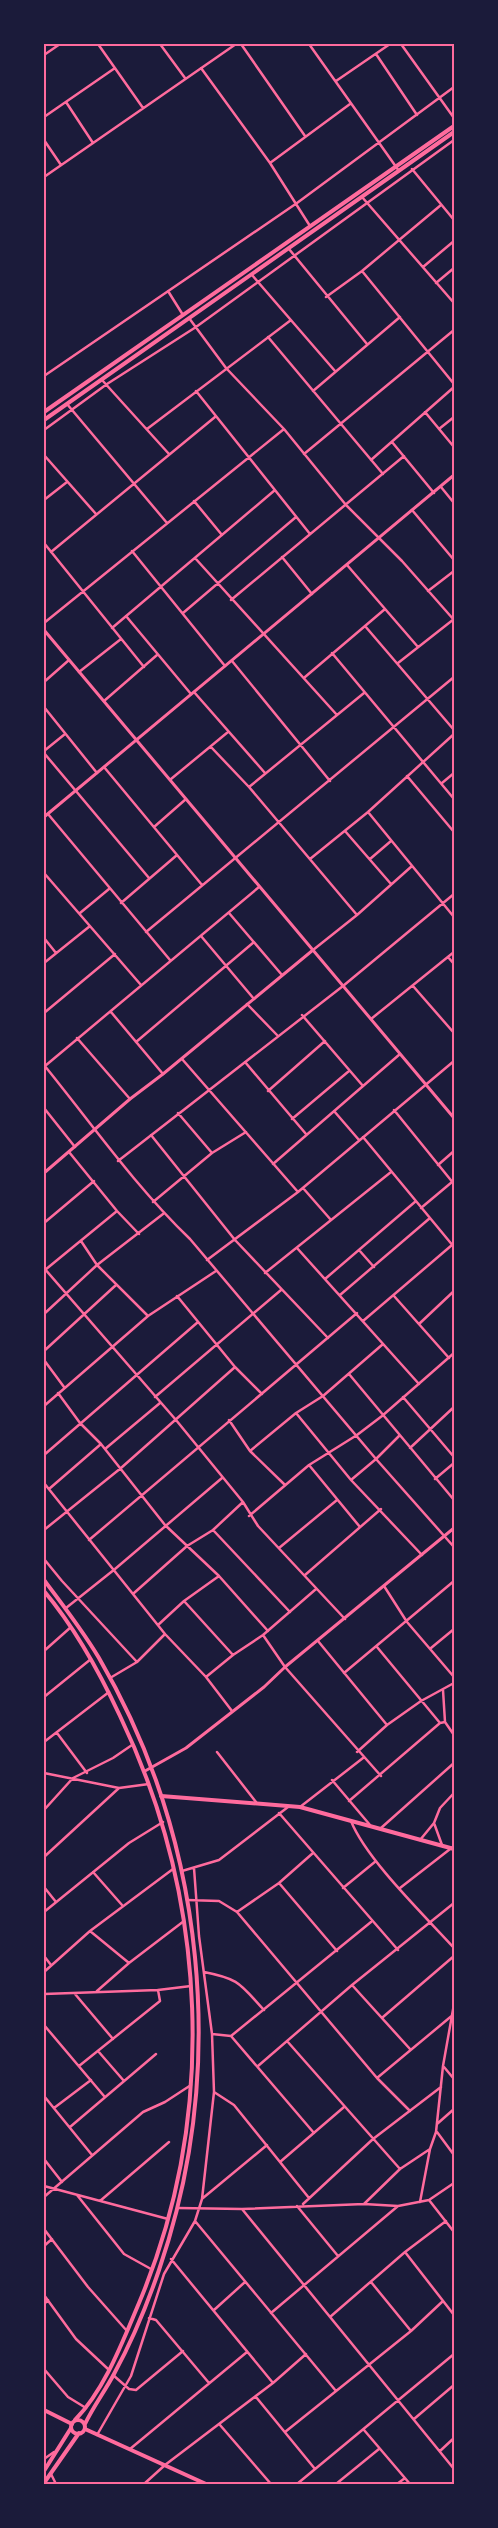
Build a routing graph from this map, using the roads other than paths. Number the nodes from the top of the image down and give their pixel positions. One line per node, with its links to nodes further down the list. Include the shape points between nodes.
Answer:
1 (60, 44): 10 (street)
2 (98, 44): 11 (street)
3 (160, 44): 13 (street)
4 (236, 44): 12 (street)
5 (241, 44): 25 (street)
6 (310, 44): 14 (street)
7 (390, 44): 9 (street)
8 (401, 44): 16 (street)
9 (376, 54): 14 (street); 20 (street)
10 (44, 55)
11 (115, 68): 17 (street); 19 (street)
12 (201, 68): 13 (street); 30 (street)
13 (185, 78): 19 (street)
14 (336, 82): 18 (street)
15 (454, 87): 16 (street)
16 (440, 98): 20 (street); 22 (street)
17 (66, 102): 21 (street); 28 (street)
18 (350, 104): 25 (street); 29 (street)
19 (143, 108): 28 (street)
20 (417, 115): 29 (street)
21 (44, 117)
22 (454, 118)
23 (454, 126): 32 (main road)
24 (454, 132): 34 (main road)
25 (305, 136): 30 (street)
26 (44, 140): 31 (street)
27 (454, 140): 33 (street)
28 (93, 143): 31 (street)
29 (380, 143): 32 (street); 38 (street)
30 (270, 163): 38 (street)
31 (61, 165): 35 (street)
32 (396, 166): 34 (street); 41 (main road)
33 (412, 169): 37 (street); 39 (street)
34 (399, 171): 36 (main road)
35 (44, 177)
36 (361, 196): 37 (street); 44 (main road)
37 (367, 202): 42 (street); 45 (street)
38 (297, 203): 41 (street); 52 (street)
39 (441, 205): 40 (street); 42 (street)
40 (454, 220)
41 (310, 226): 55 (main road)
42 (399, 240): 46 (street); 48 (street)
43 (454, 241): 46 (street)
44 (288, 248): 45 (street); 49 (main road)
45 (294, 255): 50 (street); 53 (street)
46 (423, 268): 51 (street)
47 (454, 268): 51 (street)
48 (362, 272): 53 (street); 56 (street)
49 (251, 274): 50 (street); 57 (main road)
50 (258, 282): 58 (street); 59 (street)
51 (436, 283): 54 (street)
52 (168, 291): 55 (street); 66 (street)
53 (326, 297): 62 (street)
54 (454, 303)
55 (183, 315): 74 (main road)
56 (400, 317): 62 (street); 63 (street)
57 (189, 318): 59 (street); 67 (main road)
58 (291, 320): 61 (street); 65 (street)
59 (196, 327): 64 (street); 68 (street)
60 (454, 330): 63 (street)
61 (268, 337): 64 (street); 71 (street)
62 (367, 344): 65 (street)
63 (428, 352): 69 (street); 79 (street)
64 (226, 368): 70 (street); 81 (street)
65 (335, 371): 71 (street)
66 (44, 376)
67 (101, 379): 68 (street); 72 (main road)
68 (107, 384): 73 (street); 80 (street)
69 (454, 385): 75 (street)
70 (196, 391): 76 (street); 80 (street)
71 (313, 391): 79 (street)
72 (66, 403): 73 (street); 78 (main road)
73 (72, 409): 83 (street); 95 (street)
74 (44, 412)
75 (425, 412): 82 (street); 84 (street)
76 (215, 417): 86 (street); 89 (street)
77 (454, 417): 82 (street)
78 (44, 420)
79 (341, 424): 87 (street); 91 (street)
80 (147, 429): 86 (street)
81 (284, 429): 87 (street); 89 (street)
82 (439, 429): 85 (street)
83 (44, 430)
84 (392, 442): 90 (street); 91 (street)
85 (454, 447)
86 (168, 454): 95 (street)
87 (304, 454): 102 (street)
88 (44, 455): 94 (street)
89 (247, 456): 97 (street); 100 (street)
90 (404, 456): 92 (street); 98 (street)
91 (371, 460): 92 (street)
92 (383, 474): 102 (street)
93 (454, 476): 96 (street)
94 (66, 482): 99 (street); 104 (street)
95 (135, 482): 104 (street); 106 (street)
96 (440, 487): 98 (street); 101 (street)
97 (275, 490): 105 (street); 108 (street)
98 (434, 492): 103 (street)
99 (44, 500)
100 (194, 501): 106 (street); 108 (street)
101 (454, 503)
102 (346, 505): 107 (street); 109 (street)
103 (412, 510): 109 (street); 115 (street)
104 (96, 514): 112 (street)
105 (296, 517): 107 (street); 118 (street)
106 (167, 523): 111 (street)
107 (310, 534): 113 (street)
108 (222, 536): 114 (street)
109 (378, 539): 116 (street); 120 (street)
110 (44, 543): 112 (street)
111 (132, 551): 119 (street); 121 (street)
112 (51, 552): 121 (street)
113 (282, 557): 122 (street); 123 (street)
114 (195, 558): 118 (street); 119 (street)
115 (454, 560)
116 (347, 564): 122 (street); 124 (street)
117 (454, 571): 120 (street)
118 (217, 584): 123 (street); 125 (street)
119 (160, 586): 125 (street); 126 (street)
120 (428, 591): 127 (street)
121 (83, 593): 128 (street); 130 (street)
122 (312, 594): 132 (street)
123 (231, 600): 132 (street)
124 (385, 609): 129 (street); 134 (street)
125 (183, 614): 140 (street)
126 (126, 616): 130 (street); 136 (street)
127 (454, 619): 134 (street)
128 (44, 623)
129 (365, 626): 135 (street); 139 (street)
130 (112, 628): 133 (street)
131 (44, 630): 137 (street)
132 (264, 634): 138 (street); 144 (street)
133 (121, 639): 141 (street); 142 (street)
134 (418, 647): 139 (street)
135 (332, 654): 144 (street); 147 (street)
136 (157, 655): 141 (street); 146 (street)
137 (69, 660): 142 (street); 145 (street)
138 (232, 661): 140 (street); 157 (street)
139 (398, 663): 148 (street)
140 (226, 666): 146 (street)
141 (144, 667): 149 (street)
142 (79, 672): 149 (street)
143 (454, 677): 148 (street)
144 (304, 678): 151 (street)
145 (44, 682)
146 (193, 693): 153 (street); 156 (street)
147 (364, 693): 151 (street); 152 (street)
148 (427, 699): 152 (street); 154 (street)
149 (104, 701): 156 (street)
150 (44, 707): 155 (street)
151 (338, 715): 157 (street)
152 (395, 727): 160 (street); 167 (street)
153 (228, 732): 158 (street); 163 (street)
154 (454, 732): 160 (street)
155 (65, 734): 159 (street); 162 (street)
156 (137, 740): 161 (street); 166 (street)
157 (301, 743): 163 (street); 167 (street)
158 (211, 747): 166 (street); 169 (street)
159 (44, 752): 170 (street)
160 (424, 761): 165 (street); 168 (street)
161 (104, 767): 162 (street); 177 (street)
162 (97, 773): 170 (street)
163 (264, 773): 169 (street)
164 (454, 773): 168 (street)
165 (408, 776): 173 (street); 179 (street)
166 (170, 780): 171 (street)
167 (330, 781): 176 (street)
168 (442, 783): 172 (street)
169 (249, 787): 176 (street)
170 (74, 792): 174 (street); 188 (street)
171 (186, 799): 177 (street); 182 (street)
172 (454, 799)
173 (368, 812): 178 (street); 180 (street)
174 (48, 814): 175 (street); 193 (street)
175 (44, 817)
176 (279, 822): 182 (street); 183 (street)
177 (154, 827): 181 (street)
178 (345, 831): 183 (street); 184 (street)
179 (454, 832)
180 (391, 841): 184 (street); 185 (street)
181 (177, 855): 188 (street); 191 (street)
182 (236, 858): 191 (street); 192 (street)
183 (310, 859): 199 (street)
184 (370, 859): 190 (street)
185 (412, 866): 190 (street); 196 (street)
186 (44, 872): 187 (street)
187 (47, 876): 189 (street); 197 (street)
188 (149, 878): 195 (street)
189 (44, 879)
190 (391, 884): 199 (street)
191 (202, 886): 202 (street)
192 (260, 886): 198 (street); 206 (street)
193 (109, 889): 195 (street); 197 (street)
194 (454, 894): 196 (street)
195 (122, 903): 202 (street)
196 (443, 903): 200 (street); 217 (street)
197 (80, 913): 201 (street)
198 (229, 913): 203 (street); 205 (street)
199 (357, 915): 206 (street)
200 (454, 917)
201 (90, 926): 208 (street); 209 (street)
202 (146, 932): 211 (street)
203 (202, 936): 211 (street); 214 (street)
204 (44, 938): 208 (street)
205 (254, 942): 214 (street); 215 (street)
206 (313, 950): 215 (street); 217 (street)
207 (454, 952): 210 (street)
208 (56, 953): 212 (street)
209 (115, 954): 216 (street); 222 (street)
210 (448, 957): 213 (street); 218 (street)
211 (170, 961): 216 (street)
212 (44, 963)
213 (454, 964)
214 (226, 966): 219 (street); 229 (street)
215 (282, 975): 219 (street)
216 (141, 985): 221 (street)
217 (343, 986): 223 (street); 224 (street)
218 (413, 986): 224 (street); 225 (street)
219 (254, 999): 220 (street)
220 (247, 1004): 226 (street); 231 (street)
221 (111, 1012): 227 (street); 229 (street)
222 (44, 1013)
223 (302, 1016): 226 (street); 228 (street)
224 (371, 1019): 230 (street)
225 (454, 1033)
226 (277, 1036): 233 (street)
227 (77, 1038): 234 (street); 241 (street)
228 (325, 1041): 235 (street); 240 (street)
229 (136, 1042): 236 (street)
230 (400, 1054): 237 (street); 238 (street)
231 (182, 1059): 236 (street); 239 (street)
232 (454, 1061): 237 (street)
233 (245, 1062): 239 (street); 240 (street)
234 (44, 1066): 248 (street)
235 (349, 1071): 238 (street); 246 (street)
236 (163, 1074): 241 (street)
237 (426, 1084): 243 (street); 247 (street)
238 (363, 1086): 244 (street)
239 (210, 1090): 245 (street); 249 (street)
240 (268, 1091): 246 (street)
241 (130, 1099): 248 (street)
242 (44, 1108): 254 (street)
243 (394, 1110): 252 (street); 260 (street)
244 (334, 1112): 250 (street); 253 (street)
245 (178, 1113): 251 (street); 257 (street)
246 (292, 1118): 250 (street)
247 (454, 1118)
248 (94, 1129): 254 (street); 258 (street)
249 (246, 1132): 257 (street); 259 (street)
250 (306, 1134): 259 (street)
251 (151, 1135): 258 (street); 263 (street)
252 (363, 1137): 253 (street); 261 (street)
253 (359, 1140): 266 (street)
254 (75, 1148): 256 (street)
255 (454, 1151): 260 (street)
256 (69, 1152): 262 (street); 264 (street)
257 (212, 1153): 263 (street)
258 (118, 1161): 269 (street)
259 (273, 1164): 267 (street)
260 (438, 1165): 265 (street)
261 (391, 1172): 268 (street); 274 (street)
262 (44, 1173)
263 (184, 1176): 269 (street); 277 (street)
264 (94, 1181): 271 (street); 275 (street)
265 (453, 1183): 270 (street)
266 (303, 1188): 267 (street); 274 (street)
267 (298, 1192): 277 (street)
268 (416, 1201): 270 (street); 281 (street)
269 (153, 1202): 272 (street)
270 (421, 1208): 273 (street)
271 (117, 1211): 276 (street); 278 (street)
272 (164, 1214): 276 (street); 282 (street)
273 (430, 1218): 279 (street); 284 (street)
274 (331, 1220): 280 (street)
275 (44, 1223)
276 (139, 1234): 283 (street)
277 (235, 1240): 282 (street); 287 (street)
278 (81, 1241): 283 (street); 285 (street)
279 (453, 1246): 295 (street)
280 (297, 1248): 287 (street); 288 (street)
281 (359, 1250): 284 (street); 288 (street)
282 (207, 1260): 286 (street)
283 (97, 1266): 289 (street); 292 (street)
284 (374, 1267): 293 (street)
285 (44, 1270): 292 (street)
286 (216, 1272): 294 (street); 299 (street)
287 (265, 1273): 290 (street)
288 (325, 1279): 293 (street)
289 (116, 1284): 298 (street); 300 (street)
290 (281, 1290): 299 (street); 304 (street)
291 (454, 1291): 303 (street)
292 (67, 1294): 297 (street); 298 (street)
293 (340, 1295): 296 (street)
294 (177, 1296): 300 (street); 302 (street)
295 (394, 1296): 301 (street); 303 (street)
296 (357, 1313): 301 (street); 304 (street)
297 (44, 1314)
298 (85, 1314): 307 (street); 308 (street)
299 (253, 1314): 305 (street); 312 (street)
300 (148, 1316): 307 (street)
301 (363, 1321): 306 (street)
302 (198, 1322): 305 (street); 315 (street)
303 (419, 1324): 310 (street)
304 (328, 1338): 312 (street)
305 (218, 1344): 313 (street); 321 (street)
306 (383, 1344): 314 (street); 316 (street)
307 (112, 1346): 315 (street); 317 (street)
308 (44, 1351)
309 (454, 1353): 310 (street)
310 (449, 1358): 316 (street)
311 (44, 1360): 317 (street)
312 (296, 1364): 319 (street); 320 (street)
313 (235, 1367): 319 (street); 328 (street)
314 (349, 1374): 320 (street); 327 (street)
315 (135, 1376): 321 (street); 330 (street)
316 (419, 1384): 322 (street)
317 (64, 1387): 318 (street)
318 (58, 1393): 324 (street); 330 (street)
319 (262, 1394): 329 (street)
320 (323, 1396): 326 (street); 332 (street)
321 (155, 1397): 323 (street)
322 (403, 1397): 327 (street); 331 (street)
323 (160, 1403): 328 (street); 336 (street)
324 (44, 1406)
325 (454, 1407): 331 (street)
326 (296, 1413): 338 (street); 339 (street)
327 (382, 1416): 332 (street); 333 (street)
328 (176, 1420): 335 (street); 345 (street)
329 (229, 1420): 335 (street); 338 (street)
330 (80, 1424): 334 (street); 340 (street)
331 (430, 1428): 337 (street); 341 (street)
332 (357, 1435): 339 (street); 342 (street)
333 (399, 1436): 337 (street); 342 (street)
334 (101, 1444): 336 (street); 351 (street)
335 (196, 1447): 346 (street); 352 (street)
336 (105, 1449): 345 (street)
337 (410, 1449): 347 (street)
338 (250, 1451): 350 (street)
339 (326, 1452): 344 (street); 348 (street)
340 (44, 1455)
341 (454, 1457)
342 (376, 1460): 348 (street); 364 (street)
343 (454, 1463): 347 (street)
344 (309, 1465): 350 (street); 353 (street)
345 (121, 1468): 352 (street); 357 (street)
346 (222, 1478): 355 (street); 359 (street)
347 (435, 1479): 354 (street)
348 (350, 1480): 356 (street)
349 (44, 1483): 351 (street)
350 (284, 1484): 358 (street)
351 (49, 1489): 357 (street)
352 (140, 1495): 359 (street); 365 (street)
353 (337, 1500): 360 (street); 368 (street)
354 (454, 1500)
355 (242, 1502): 358 (street); 363 (street)
356 (381, 1509): 360 (street); 369 (street)
357 (66, 1513): 362 (street); 365 (street)
358 (249, 1516): 368 (street)
359 (165, 1525): 366 (street); 371 (street)
360 (360, 1526): 372 (street)
361 (454, 1528): 364 (street)
362 (44, 1530)
363 (212, 1530): 366 (street); 383 (street)
364 (446, 1535): 367 (street); 369 (street)
365 (89, 1540): 371 (street)
366 (187, 1546): 373 (street); 379 (street)
367 (454, 1547)
368 (279, 1548): 372 (street)
369 (422, 1555): 376 (street)
370 (44, 1558): 380 (street)
371 (115, 1569): 379 (street); 380 (street)
372 (304, 1575): 377 (street)
373 (219, 1576): 381 (street); 389 (street)
374 (44, 1580): 382 (main road)
375 (454, 1581): 385 (street)
376 (384, 1586): 384 (street); 385 (street)
377 (316, 1589): 383 (street); 384 (street)
378 (44, 1591): 387 (main road)
379 (134, 1593): 386 (street)
380 (79, 1599): 382 (street); 398 (street)
381 (184, 1601): 386 (street); 396 (street)
382 (65, 1608): 403 (main road)
383 (290, 1612): 389 (street)
384 (345, 1619): 392 (street)
385 (407, 1622): 393 (street); 394 (street)
386 (158, 1625): 390 (street)
387 (71, 1626): 395 (street); 397 (main road)
388 (454, 1629): 394 (street)
389 (268, 1631): 391 (street)
390 (165, 1634): 398 (street); 401 (street)
391 (263, 1635): 396 (street); 399 (street)
392 (318, 1640): 399 (street); 400 (street)
393 (377, 1647): 400 (street); 408 (street)
394 (430, 1648): 402 (street)
395 (44, 1651)
396 (233, 1655): 401 (street)
397 (91, 1659): 406 (main road); 407 (street)
398 (137, 1662): 403 (street)
399 (285, 1667): 409 (street); 418 (street)
400 (344, 1673): 412 (street)
401 (206, 1677): 409 (street)
402 (454, 1677)
403 (110, 1679): 421 (main road)
404 (454, 1683): 405 (street)
405 (443, 1690): 408 (street); 410 (street)
406 (109, 1692): 413 (street); 416 (main road)
407 (44, 1697)
408 (421, 1701): 411 (street); 412 (street)
409 (232, 1711): 421 (street, via 186,1748)
410 (445, 1722): 411 (street); 414 (street)
411 (440, 1723): 425 (street)
412 (387, 1725): 418 (street)
413 (57, 1733): 415 (street); 424 (street)
414 (454, 1734)
415 (44, 1742)
416 (134, 1744): 422 (main road); 424 (street)
417 (217, 1752): 434 (street)
418 (357, 1752): 419 (street)
419 (363, 1758): 425 (street); 427 (street)
420 (454, 1763): 443 (street)
421 (151, 1768): 422 (street); 432 (main road)
422 (145, 1771): 428 (main road)
423 (44, 1773): 426 (street)
424 (87, 1773): 426 (street)
425 (381, 1776): 433 (street)
426 (74, 1778): 429 (street); 437 (street)
427 (332, 1780): 433 (street); 436 (street)
428 (150, 1784): 429 (street); 431 (main road)
429 (120, 1788): 448 (street)
430 (454, 1793): 441 (street, via 440,1808)
431 (154, 1796): 432 (main road); 440 (main road)
432 (161, 1796): 434 (main road); 452 (main road)
433 (349, 1801): 442 (street)
434 (256, 1802): 435 (main road)
435 (290, 1805): 436 (main road); 438 (street)
436 (300, 1807): 439 (main road)
437 (44, 1810)
438 (279, 1813): 447 (street); 451 (street, via 219,1860)
439 (350, 1820): 442 (main road); 449 (street)
440 (163, 1822): 450 (main road); 453 (street, via 129,1843)
441 (434, 1822): 444 (street); 445 (street)
442 (371, 1827): 443 (main road)
443 (380, 1829): 444 (main road)
444 (420, 1840): 445 (main road)
445 (442, 1845): 446 (main road)
446 (453, 1848): 457 (street)
447 (313, 1852): 454 (street); 456 (street)
448 (44, 1857)
449 (376, 1861): 456 (street); 457 (street)
450 (174, 1868): 462 (street); 465 (main road)
451 (194, 1868): 452 (street); 459 (street)
452 (182, 1871): 458 (main road)
453 (93, 1872): 460 (street); 462 (street)
454 (279, 1883): 464 (street); 471 (street)
455 (44, 1887): 460 (street)
456 (343, 1888): 466 (street)
457 (400, 1888): 467 (street)
458 (187, 1900): 459 (street); 543 (main road, via 196,1965 199,2058 194,2123)
459 (198, 1900): 464 (street, via 220,1901); 477 (street)
460 (56, 1902): 463 (street)
461 (454, 1903): 467 (street)
462 (122, 1905): 468 (street)
463 (44, 1912)
464 (238, 1912): 478 (street)
465 (185, 1920): 474 (street); 480 (main road)
466 (371, 1922): 470 (street); 471 (street)
467 (431, 1922): 469 (street); 470 (street)
468 (90, 1931): 474 (street); 475 (street)
469 (454, 1948)
470 (398, 1950): 479 (street)
471 (338, 1951): 478 (street)
472 (44, 1956): 475 (street)
473 (454, 1956): 489 (street)
474 (129, 1963): 482 (street)
475 (51, 1965): 476 (street)
476 (44, 1972)
477 (204, 1972): 486 (street, via 238,1982); 492 (street)
478 (297, 1984): 486 (street); 487 (street)
479 (352, 1985): 487 (street); 489 (street)
480 (191, 1986): 481 (street); 506 (main road)
481 (158, 1990): 482 (street); 494 (street, via 160,2001)
482 (96, 1992): 484 (street)
483 (44, 1994): 484 (street)
484 (75, 1994): 494 (street)
485 (454, 2004): 490 (street)
486 (264, 2010): 493 (street)
487 (320, 2012): 495 (street); 502 (street)
488 (454, 2014): 490 (street)
489 (383, 2017): 496 (street)
490 (450, 2018): 496 (street); 501 (street)
491 (44, 2025): 499 (street)
492 (212, 2034): 493 (street); 508 (street)
493 (231, 2036): 500 (street)
494 (113, 2039): 497 (street)
495 (287, 2040): 500 (street); 511 (street)
496 (410, 2049): 502 (street)
497 (98, 2051): 499 (street); 505 (street)
498 (156, 2054): 505 (street)
499 (79, 2066): 504 (street)
500 (258, 2066): 518 (street)
501 (444, 2066): 503 (street); 507 (street)
502 (377, 2078): 514 (street)
503 (454, 2079)
504 (91, 2080): 510 (street); 512 (street)
505 (124, 2081): 510 (street)
506 (191, 2085): 523 (street, via 144,2112); 546 (main road, via 185,2135)
507 (442, 2086): 514 (street); 515 (street)
508 (214, 2092): 521 (street, via 234,2105); 535 (street)
509 (44, 2096): 512 (street)
510 (104, 2097): 516 (street)
511 (344, 2107): 518 (street); 519 (street)
512 (54, 2108): 516 (street)
513 (454, 2109): 515 (street)
514 (410, 2111): 519 (street)
515 (437, 2124): 517 (street)
516 (70, 2127): 523 (street)
517 (436, 2132): 522 (street); 524 (street)
518 (314, 2133): 526 (street)
519 (373, 2139): 527 (street); 534 (street)
520 (169, 2142): 537 (street)
521 (267, 2145): 526 (street); 535 (street)
522 (430, 2149): 527 (street); 538 (street)
523 (92, 2155): 528 (street)
524 (454, 2155)
525 (44, 2160): 528 (street)
526 (280, 2162): 534 (street)
527 (400, 2169): 539 (street)
528 (62, 2182): 531 (street)
529 (454, 2183): 536 (street)
530 (44, 2186): 531 (street)
531 (54, 2189): 532 (street); 533 (street)
532 (77, 2194): 537 (street); 556 (street, via 124,2254)
533 (44, 2197)
534 (309, 2198): 540 (street)
535 (202, 2199): 544 (street)
536 (429, 2200): 538 (street); 548 (street)
537 (100, 2201): 546 (street)
538 (420, 2202): 542 (street)
539 (364, 2204): 540 (street); 542 (street)
540 (302, 2205): 541 (street)
541 (297, 2206): 545 (street); 554 (street)
542 (398, 2206): 554 (street)
543 (178, 2208): 544 (street); 557 (main road)
544 (199, 2209): 545 (street); 547 (street)
545 (242, 2209): 561 (street)
546 (168, 2219): 556 (main road)
547 (195, 2222): 555 (street); 559 (street)
548 (446, 2222): 550 (street); 553 (street)
549 (44, 2229): 551 (street)
550 (454, 2232)
551 (52, 2239): 552 (street); 571 (street)
552 (44, 2246)
553 (405, 2252): 560 (street); 564 (street)
554 (338, 2256): 561 (street)
555 (171, 2259): 558 (street); 566 (street)
556 (153, 2270): 571 (main road)
557 (159, 2272): 558 (street); 580 (main road)
558 (164, 2274): 570 (street)
559 (245, 2282): 566 (street); 567 (street)
560 (371, 2282): 569 (street); 572 (street)
561 (305, 2286): 567 (street); 569 (street)
562 (44, 2295): 563 (street)
563 (48, 2300): 565 (street); 579 (street, via 76,2339)
564 (443, 2301): 568 (street); 572 (street)
565 (44, 2304)
566 (214, 2310): 574 (street)
567 (271, 2313): 575 (street)
568 (454, 2315)
569 (330, 2317): 577 (street)
570 (148, 2318): 573 (street, via 156,2320); 584 (street)
571 (127, 2331): 579 (main road)
572 (411, 2331): 577 (street)
573 (184, 2351): 581 (street); 584 (street, via 140,2388 132,2391)
574 (247, 2352): 581 (street); 582 (street)
575 (306, 2354): 582 (street); 585 (street)
576 (454, 2354): 587 (street)
577 (370, 2364): 585 (street); 587 (street)
578 (44, 2369): 588 (street, via 68,2397)
579 (108, 2369): 588 (main road)
580 (113, 2375): 584 (street); 593 (main road)
581 (209, 2383): 599 (street)
582 (273, 2383): 586 (street)
583 (454, 2385): 590 (street)
584 (126, 2387): 597 (street)
585 (336, 2391): 595 (street)
586 (256, 2397): 592 (street); 595 (street)
587 (399, 2401): 590 (street); 594 (street)
588 (86, 2408): 591 (main road)
589 (44, 2410): 591 (main road)
590 (414, 2419): 602 (street)
591 (72, 2424): 593 (main road, via 82,2421); 596 (main road, via 74,2433); 601 (main road)
592 (220, 2425): 604 (street); 614 (street)
593 (85, 2427): 596 (main road); 597 (main road)
594 (364, 2430): 600 (street); 606 (street)
595 (285, 2432): 606 (street)
596 (80, 2434): 608 (main road)
597 (97, 2435): 599 (main road)
598 (454, 2438): 602 (street)
599 (130, 2449): 604 (main road)
600 (379, 2449): 609 (street); 616 (street)
601 (58, 2450): 603 (street); 607 (main road)
602 (440, 2451): 605 (street)
603 (44, 2459)
604 (165, 2465): 612 (street); 613 (main road)
605 (454, 2469)
606 (315, 2470): 615 (street)
607 (44, 2471)
608 (51, 2474): 610 (main road); 611 (street)
609 (405, 2478): 617 (street); 618 (street)
610 (44, 2483)
611 (56, 2484)
612 (144, 2484)
613 (206, 2484)
614 (271, 2484)
615 (297, 2484)
616 (336, 2484)
617 (398, 2484)
618 (410, 2484)

